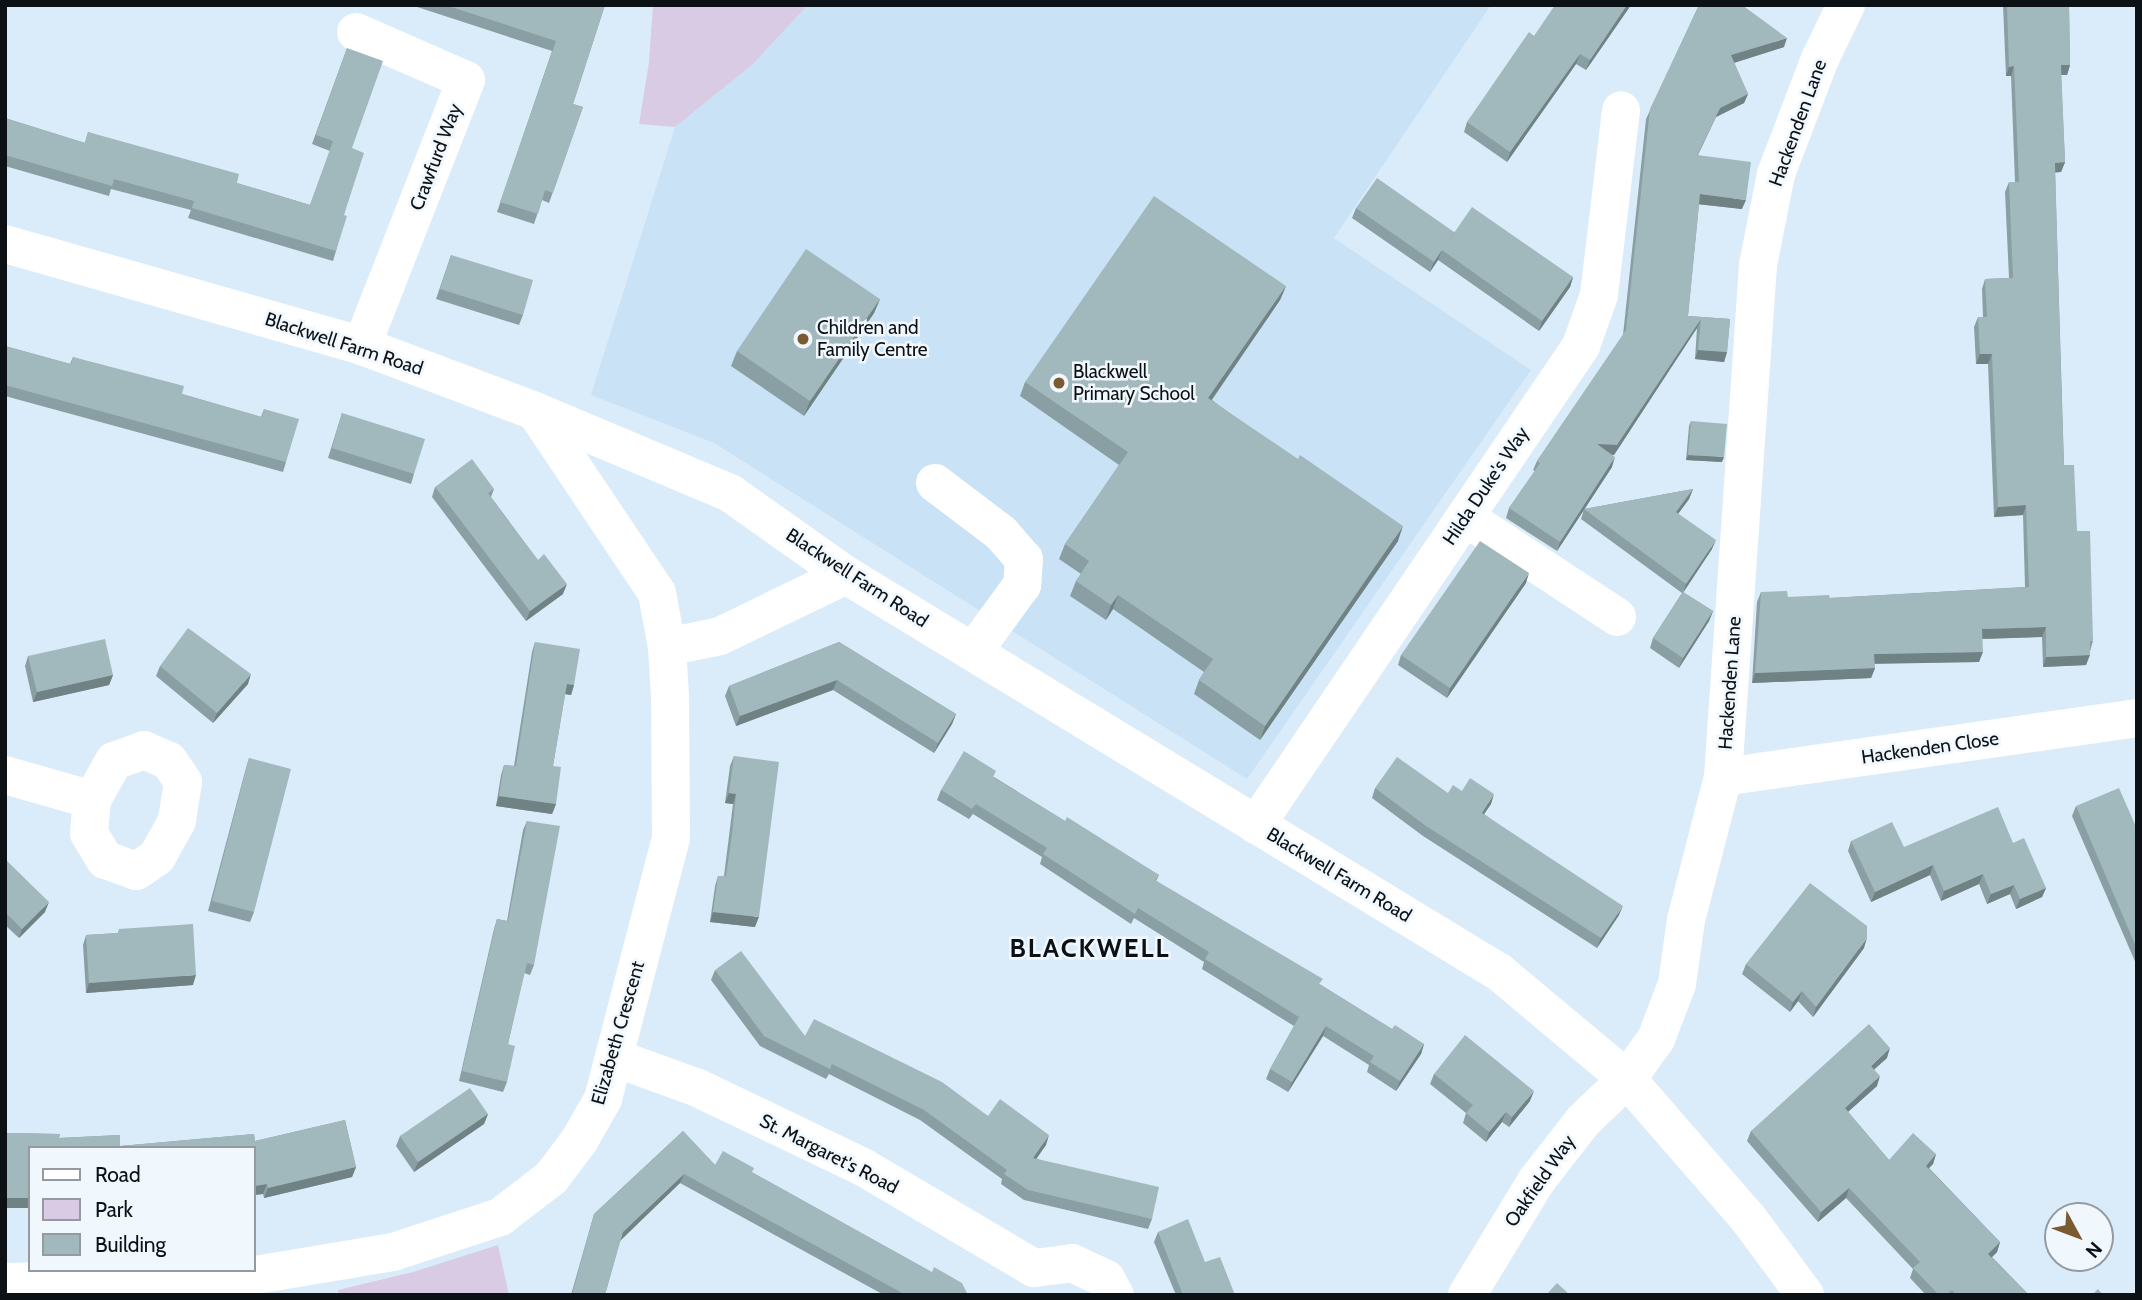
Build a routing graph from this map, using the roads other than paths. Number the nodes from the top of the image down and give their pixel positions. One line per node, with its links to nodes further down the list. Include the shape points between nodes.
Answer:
1 (1846, 5): 15 (street, Hackenden Lane, via 1776,174 1758,265)
2 (356, 32): 5 (street, Crawfurd Way, via 466,80)
3 (1621, 110): 8 (street, Hilda Duke's Way, via 1600,295 1581,346)
4 (5, 244): 5 (street, Blackwell Farm Road)
5 (362, 346): 6 (street, Blackwell Farm Road)
6 (535, 411): 9 (street, Blackwell Farm Road, via 730,493); 11 (street, Elizabeth Crescent, via 657,593)
7 (935, 483): 12 (street, via 1001,533 1024,559 1022,585)
8 (1465, 517): 10 (street); 17 (street, Hilda Duke's Way)
9 (846, 575): 11 (street, via 720,636); 12 (street, Blackwell Farm Road)
10 (1617, 617)
11 (667, 647): 18 (street, Elizabeth Crescent, via 671,838)
12 (973, 652): 17 (street, Blackwell Farm Road)
13 (2137, 718): 15 (street, Hackenden Close)
14 (5, 775): 16 (street)
15 (1723, 777): 19 (street, Hackenden Lane, via 1686,920 1677,984 1656,1039)
16 (92, 800)
17 (1256, 825): 19 (street, Blackwell Farm Road, via 1499,972)
18 (615, 1058): 20 (street, Elizabeth Crescent, via 603,1099 579,1141 551,1178 500,1217 393,1252 249,1276); 21 (street, St. Margaret's Road, via 698,1088 863,1167)
19 (1627, 1079): 23 (street, Oakfield Way, via 1583,1121 1537,1180); 24 (street, via 1748,1218)
20 (5, 1282)
21 (1035, 1282): 22 (street, St. Margaret's Road, via 1072,1263 1106,1279)
22 (1115, 1295)
23 (1467, 1295)
24 (1805, 1295)

